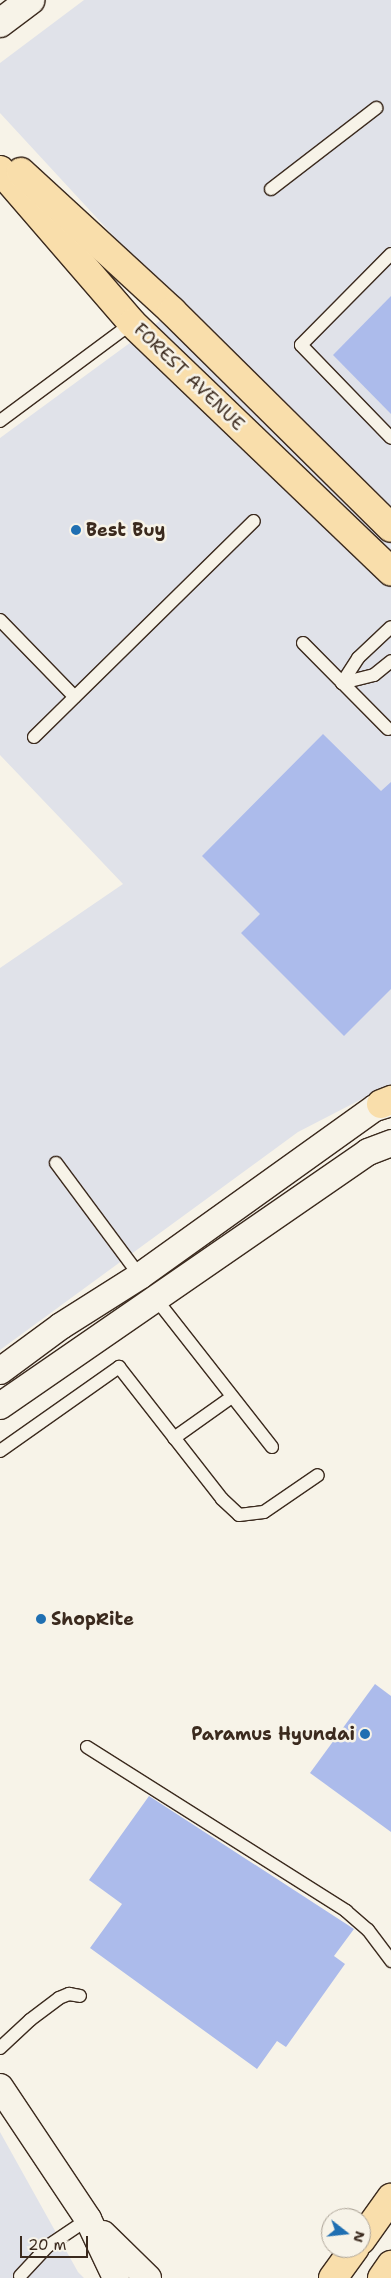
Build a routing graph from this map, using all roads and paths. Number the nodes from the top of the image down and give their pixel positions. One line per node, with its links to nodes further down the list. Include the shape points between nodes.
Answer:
1 (30, 0): 2 (street)
2 (0, 23)
3 (376, 108): 6 (lane)
4 (0, 152): 12 (main road, FOREST AVENUE, via 172,311)
5 (0, 170): 8 (main road, FOREST AVENUE)
6 (271, 189)
7 (391, 254): 10 (lane, via 301,345)
8 (132, 323): 9 (lane); 13 (main road, FOREST AVENUE)
9 (0, 421)
10 (391, 438)
11 (254, 521): 19 (lane)
12 (391, 528)
13 (390, 567)
14 (0, 620): 19 (lane)
15 (391, 627): 18 (lane, via 358,658)
16 (303, 643): 18 (lane)
17 (391, 661): 18 (lane, via 374,675)
18 (342, 683): 20 (lane)
19 (75, 697): 21 (lane)
20 (388, 729)
21 (34, 737)
22 (388, 1102): 25 (street)
23 (391, 1143): 26 (street, via 368,1152)
24 (56, 1163): 25 (lane)
25 (140, 1276): 27 (street, via 61,1326)
26 (156, 1299): 28 (lane); 29 (street)
27 (0, 1371)
28 (232, 1397): 30 (lane); 31 (lane)
29 (0, 1406)
30 (174, 1438): 32 (lane, via 119,1367); 33 (lane, via 222,1499 239,1515 264,1512)
31 (272, 1447)
32 (0, 1451)
33 (318, 1475)
34 (87, 1747): 35 (lane, via 346,1911 368,1930)
35 (391, 1961)
36 (80, 1996): 37 (lane, via 69,1994 59,1998)
37 (0, 2048)
38 (0, 2087): 40 (street)
39 (391, 2198): 41 (main road)
40 (88, 2219): 44 (lane, via 48,2246); 45 (street); 46 (street)
41 (371, 2226)
42 (348, 2258): 47 (main road)
43 (391, 2265): 48 (main road)
44 (20, 2276)
45 (116, 2278)
46 (148, 2278)
47 (334, 2278)
48 (382, 2278)

